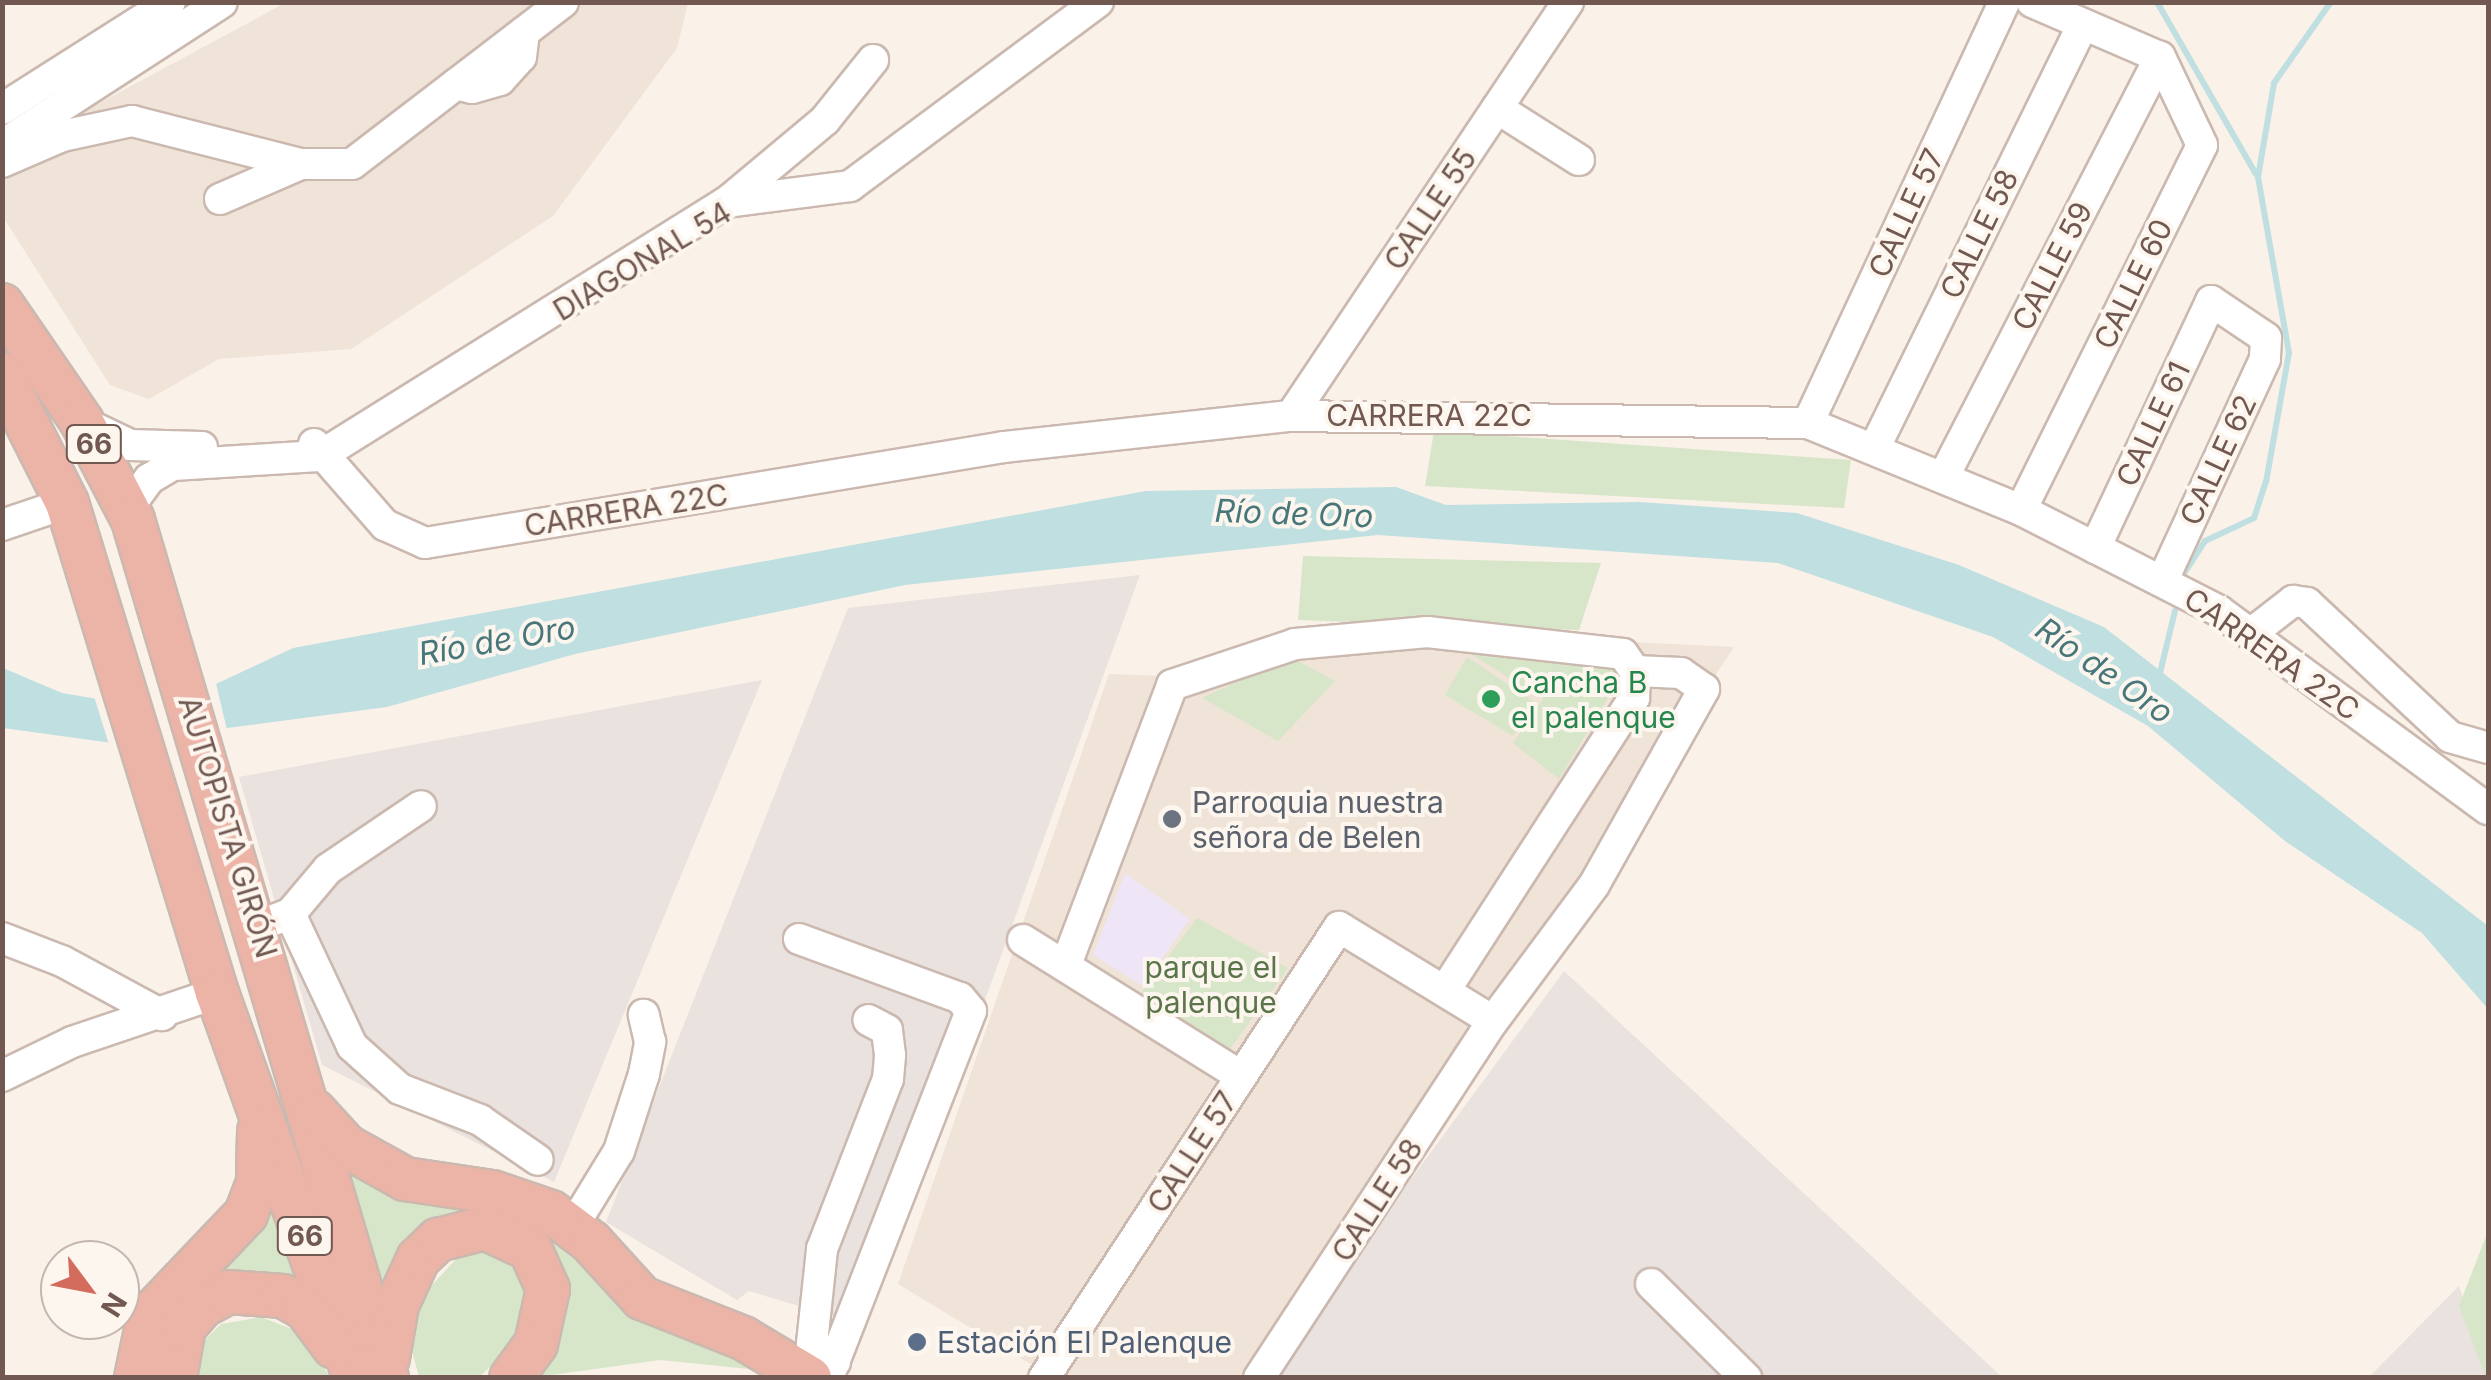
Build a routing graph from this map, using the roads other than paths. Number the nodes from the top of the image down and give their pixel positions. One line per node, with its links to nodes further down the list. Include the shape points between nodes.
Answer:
1 (222, 2): 13 (street)
2 (563, 2): 16 (street, via 352,164)
3 (1098, 2): 18 (street, DIAGONAL 54, via 850,186)
4 (1568, 2): 11 (street, CALLE 55)
5 (2004, 2): 24 (street, CALLE 57)
6 (2032, 2): 8 (street)
7 (153, 7): 12 (street)
8 (2083, 24): 9 (street); 25 (street, CALLE 58)
9 (2160, 56): 27 (street, CALLE 59); 30 (street, CALLE 60, via 2202,145)
10 (873, 60): 18 (street, via 825,120)
11 (1498, 108): 14 (street); 22 (street, CALLE 55)
12 (2, 109)
13 (2, 145)
14 (1579, 160)
15 (2, 162): 16 (street, via 62,136 132,121)
16 (301, 164): 17 (street)
17 (220, 199)
18 (726, 202): 26 (street, DIAGONAL 54)
19 (2, 304): 23 (highway, AUTOPISTA GIRÓN / 66)
20 (2266, 338): 32 (street, CALLE 61, via 2211,301); 33 (street, CALLE 62, via 2265,359)
21 (2, 374): 28 (highway, AUTOPISTA GIRÓN / 66)
22 (1292, 416): 24 (street, CARRERA 22C); 26 (street, CARRERA 22C, via 1004,447 425,543 385,525)
23 (82, 422): 26 (street, via 130,445); 29 (highway, AUTOPISTA GIRÓN / 66)
24 (1808, 423): 25 (street, CARRERA 22C)
25 (1876, 445): 27 (street, CARRERA 22C)
26 (324, 449): 29 (street, DIAGONAL 54, via 172,465 149,480)
27 (1944, 476): 30 (street, CARRERA 22C)
28 (67, 504): 31 (street); 45 (highway, AUTOPISTA GIRÓN / 66)
29 (128, 508): 39 (highway, AUTOPISTA GIRÓN / 66, via 237,857)
30 (2021, 510): 32 (street, CARRERA 22C)
31 (2, 525)
32 (2095, 548): 33 (street, CARRERA 22C)
33 (2163, 580): 34 (street, CARRERA 22C)
34 (2253, 632): 36 (street, via 2293,601 2307,603 2450,737); 38 (street, CARRERA 22C)
35 (1629, 663): 43 (street, via 1427,632 1295,644 1172,685); 44 (street, via 1634,698); 49 (street, CALLE 58, via 1681,673 1704,689 1594,885)
36 (2488, 748)
37 (421, 806): 39 (street, via 328,869)
38 (2488, 809)
39 (274, 920): 53 (highway, AUTOPISTA GIRÓN / 66); 54 (street, via 352,1046 400,1089 480,1120)
40 (2, 938): 46 (street, via 62,961)
41 (799, 939): 57 (street, via 960,998 971,1010)
42 (1023, 940): 43 (street)
43 (1067, 962): 51 (street)
44 (1445, 990): 49 (street); 51 (street, CALLE 57, via 1339,927)
45 (217, 993): 46 (street); 52 (highway, AUTOPISTA GIRÓN / 66)
46 (162, 1015): 50 (street, via 72,1042)
47 (644, 1015): 55 (street, via 650,1042 619,1151)
48 (868, 1020): 57 (street, via 887,1030 888,1079 822,1249 812,1344)
49 (1493, 1021): 63 (street, CALLE 58)
50 (2, 1076)
51 (1242, 1076): 62 (street, CALLE 57)
52 (255, 1096): 58 (highway, AUTOPISTA GIRÓN / 66); 59 (highway, via 258,1183 246,1214 149,1316)
53 (310, 1107): 55 (highway, via 374,1166 434,1187 522,1200); 58 (highway, AUTOPISTA GIRÓN / 66)
54 (538, 1160)
55 (573, 1226): 57 (highway, via 642,1298)
56 (1651, 1284): 64 (street)
57 (824, 1372)
58 (371, 1377): 60 (highway, via 306,1309 254,1289 228,1292 202,1306 175,1350); 61 (highway, via 418,1258 438,1240 485,1228 530,1249 548,1288 536,1344)
59 (136, 1378)
60 (175, 1378)
61 (510, 1378)
62 (1044, 1378)
63 (1258, 1378)
64 (1746, 1378)

